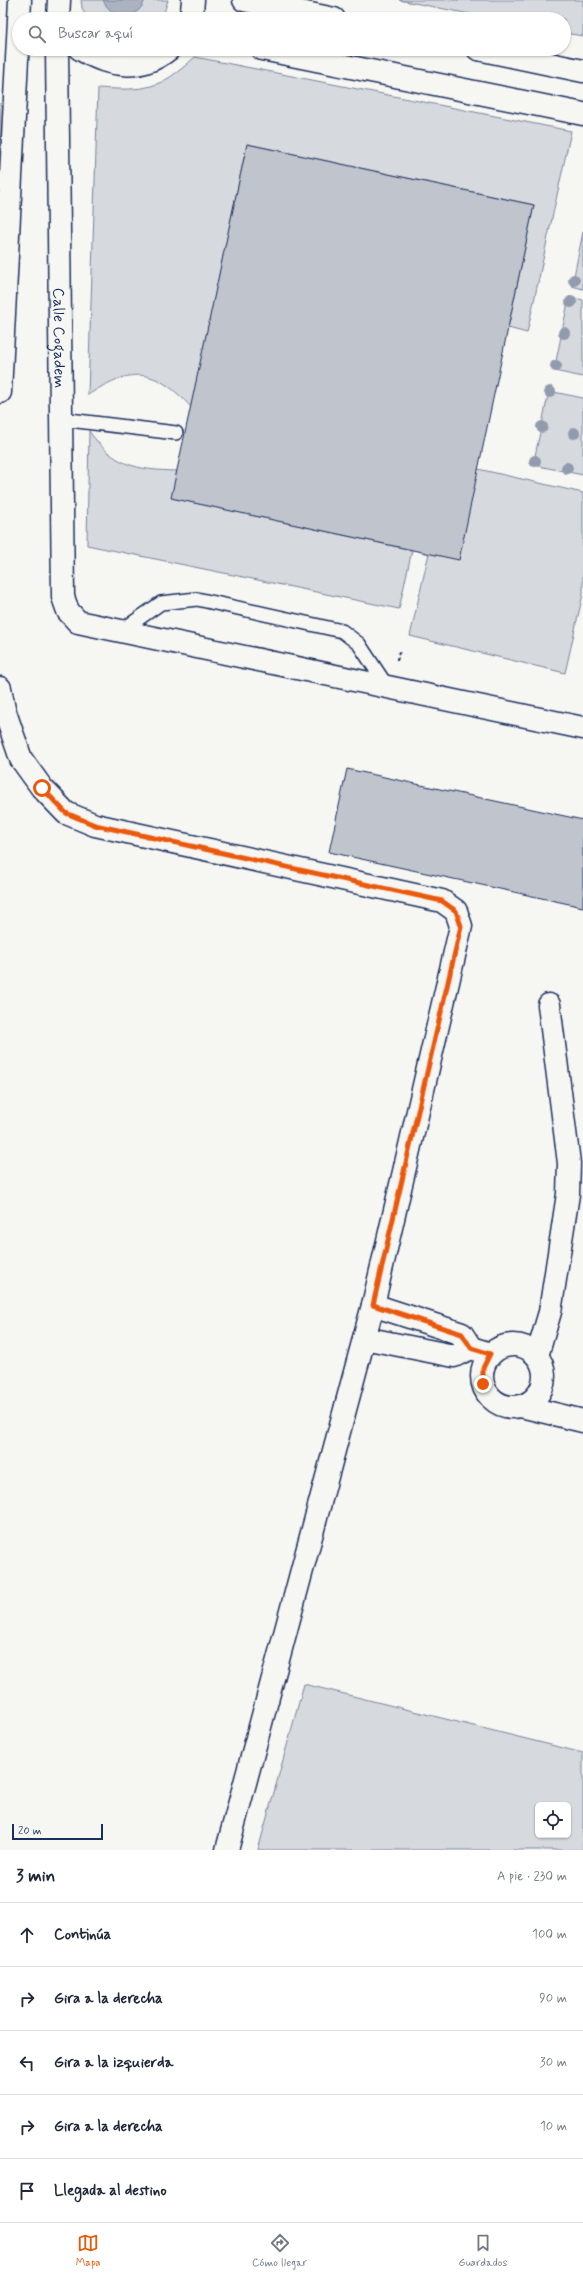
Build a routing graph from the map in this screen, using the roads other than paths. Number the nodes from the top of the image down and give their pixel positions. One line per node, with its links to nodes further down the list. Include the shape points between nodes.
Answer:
1 (20, 0): 5 (street)
2 (58, 0): 6 (street)
3 (193, 0): 7 (street)
4 (244, 0): 8 (street)
5 (19, 12)
6 (58, 12)
7 (192, 12)
8 (301, 12)
9 (17, 56): 17 (street)
10 (58, 56): 18 (street, Calle Cogadem)
11 (93, 56): 12 (street, via 102,61 125,66 147,62)
12 (157, 56)
13 (297, 56): 16 (street)
14 (511, 56): 15 (street)
15 (583, 71)
16 (583, 114)
17 (0, 392)
18 (61, 419): 19 (lane); 20 (street, Calle Cogadem, via 63,597 68,611 78,622)
19 (176, 433)
20 (121, 631): 22 (street); 22 (lane, via 160,602 197,598 342,631 359,644)
21 (0, 688): 25 (street, via 4,709 21,759 42,788 66,813 95,825 442,901 456,911 461,926)
22 (388, 688): 23 (street)
23 (583, 728)
24 (548, 1005): 28 (street, via 569,1163 569,1186 550,1312)
25 (373, 1305): 26 (street); 27 (street, via 462,1334)
26 (364, 1338): 27 (street, via 454,1356); 31 (street)
27 (481, 1351): 28 (street, via 505,1345 523,1346); 29 (street, via 483,1384 491,1398 505,1406)
28 (537, 1356): 29 (street, via 544,1379 540,1391 532,1400)
29 (521, 1406): 30 (street)
30 (583, 1422)
31 (227, 1850)

